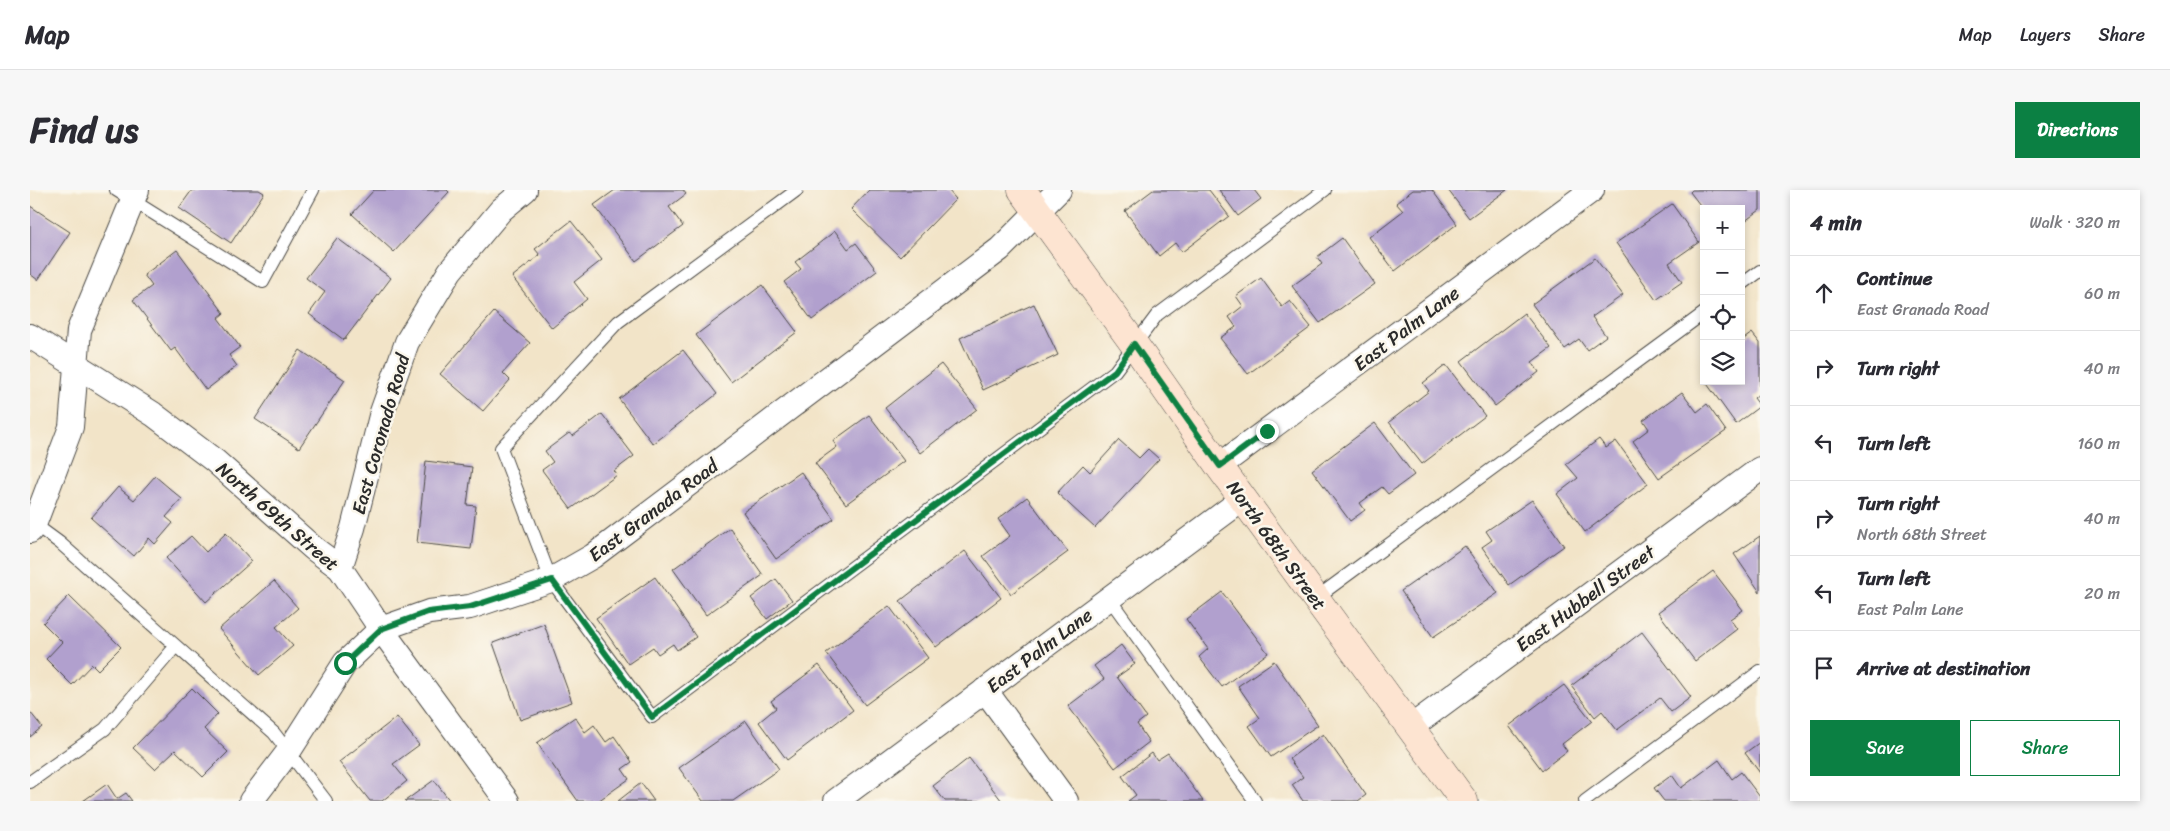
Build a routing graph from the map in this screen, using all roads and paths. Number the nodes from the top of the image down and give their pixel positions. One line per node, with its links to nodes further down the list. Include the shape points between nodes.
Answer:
1 (313, 190): 7 (lane, via 264,282)
2 (525, 190): 19 (street, East Coronado Road, via 501,210 450,271 407,342 382,412 354,528)
3 (797, 190): 20 (lane, via 618,322 501,448)
4 (1059, 190): 8 (street, East Granada Road)
5 (1325, 190): 13 (lane, via 1157,315)
6 (1592, 190): 15 (street, East Palm Lane)
7 (128, 193): 14 (street, via 79,330)
8 (1030, 201): 13 (street, North 68th Street); 20 (street, East Granada Road, via 992,255 593,556)
9 (1760, 271): 10 (lane)
10 (1745, 282)
11 (1700, 316): 22 (lane)
12 (30, 336): 14 (street, North 69th Street)
13 (1134, 344): 15 (street, North 68th Street); 20 (lane, via 1115,371 652,717)
14 (77, 365): 18 (street, via 71,427); 19 (street, North 69th Street, via 207,455)
15 (1220, 466): 17 (street, North 68th Street)
16 (1760, 469): 27 (street, East Hubbell Street)
17 (1243, 499): 21 (street, East Palm Lane); 22 (street, North 68th Street)
18 (32, 526): 24 (lane, via 60,543)
19 (340, 568): 23 (street, North 69th Street)
20 (552, 580): 23 (street, East Granada Road, via 470,607 428,612)
21 (1109, 598): 26 (street, East Palm Lane); 35 (lane)
22 (1316, 598): 27 (street, North 68th Street)
23 (381, 629): 28 (street, East Granada Road, via 345,663); 32 (street, North 69th Street)
24 (175, 647): 28 (lane); 29 (lane, via 105,729)
25 (1760, 671): 37 (lane)
26 (985, 690): 33 (street, East Palm Lane); 34 (street)
27 (1411, 727): 36 (street, North 68th Street)
28 (289, 751): 30 (street, East Granada Road); 31 (lane)
29 (30, 782)
30 (251, 801)
31 (326, 801)
32 (507, 801)
33 (836, 801)
34 (1066, 801)
35 (1255, 801)
36 (1464, 801)
37 (1585, 801)

